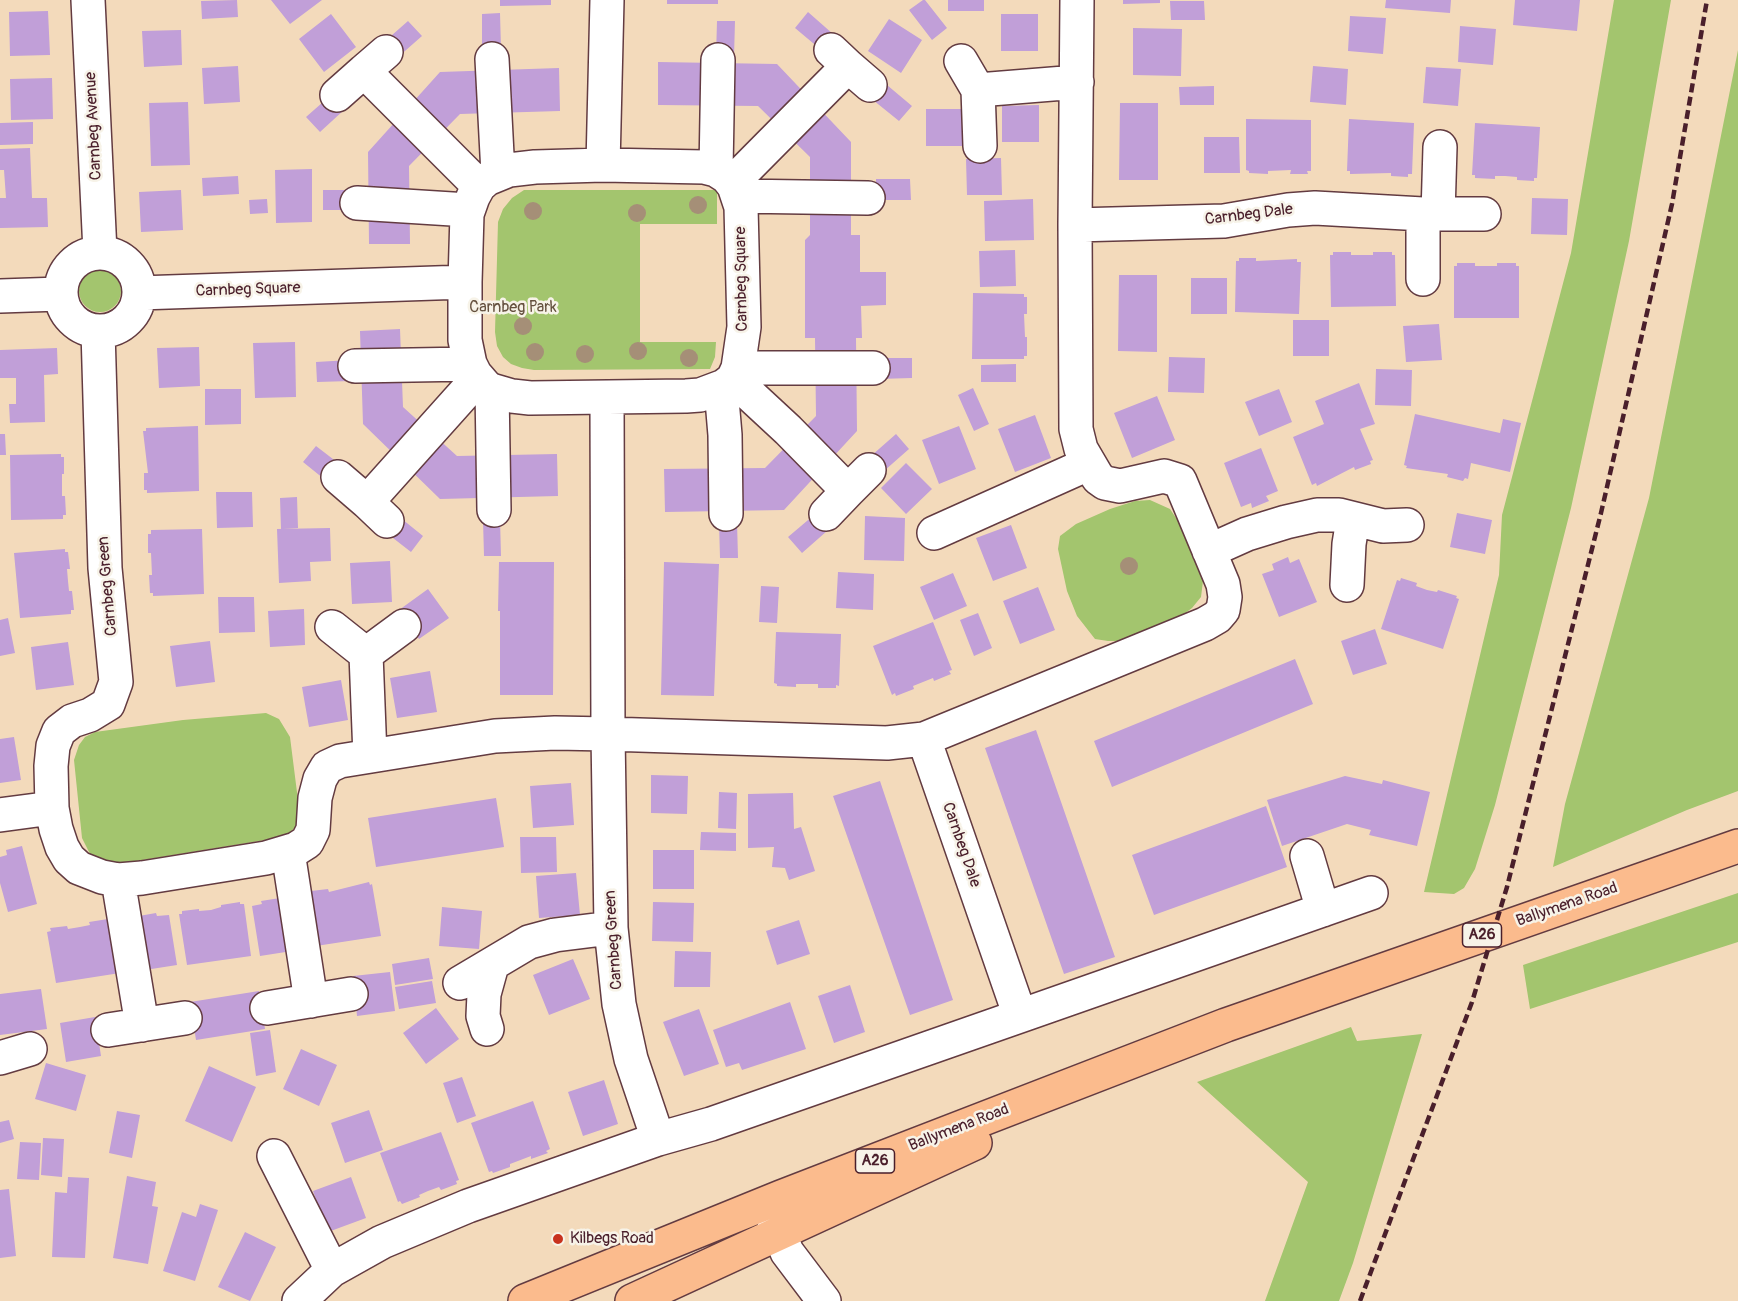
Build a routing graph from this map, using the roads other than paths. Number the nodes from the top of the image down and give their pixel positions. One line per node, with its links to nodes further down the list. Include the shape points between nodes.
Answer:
1 (88, 0): 21 (street, Carnbeg Avenue)
2 (607, 0): 13 (street)
3 (1077, 0): 8 (street)
4 (492, 59): 15 (street)
5 (718, 60): 14 (street, Carnbeg Square)
6 (961, 61): 9 (street)
7 (850, 67): 14 (street)
8 (1077, 82): 9 (street); 20 (street)
9 (978, 90): 11 (street)
10 (337, 95): 15 (street, via 375,61)
11 (980, 146)
12 (1440, 147): 18 (street)
13 (603, 165): 14 (street, via 690,166); 15 (street, via 535,167)
14 (729, 183): 16 (street); 31 (street, Carnbeg Square, via 742,225 744,327)
15 (482, 190): 17 (street); 23 (street)
16 (867, 198)
17 (357, 202)
18 (1431, 214): 19 (street, Carnbeg Dale); 20 (street, Carnbeg Dale, via 1315,208 1224,221); 22 (street)
19 (1484, 214)
20 (1075, 225): 33 (street, via 1076,429)
21 (100, 252): 24 (street, via 124,260 138,281); 25 (street, via 76,260 67,269)
22 (1423, 279)
23 (465, 282): 24 (street, Carnbeg Square); 30 (street, via 465,340)
24 (140, 293): 27 (street, via 131,316 122,325)
25 (60, 294): 26 (street); 27 (street, via 62,305 76,324)
26 (0, 296)
27 (98, 331): 49 (street, Carnbeg Green, via 105,568 116,682 108,704 64,725 55,739)
28 (355, 366): 30 (street)
29 (873, 368): 31 (street)
30 (480, 377): 32 (street, via 512,396); 34 (street, via 377,512); 36 (street)
31 (730, 378): 32 (street, via 700,395); 35 (street); 37 (street, Carnbeg Square, via 725,435)
32 (607, 398): 46 (street)
33 (1088, 464): 40 (street); 41 (street, via 1098,478 1112,485 1164,476 1180,481)
34 (338, 477)
35 (848, 492)
36 (494, 510)
37 (726, 514)
38 (1353, 519): 39 (street, via 1383,526); 41 (street, via 1317,515 1247,534); 42 (street)
39 (1407, 525)
40 (933, 533)
41 (1209, 551): 47 (street, via 1225,597 1217,617)
42 (1347, 585)
43 (404, 626): 45 (street)
44 (332, 627): 45 (street)
45 (366, 654): 48 (street)
46 (608, 735): 47 (street, Carnbeg Green, via 887,743); 48 (street, Carnbeg Green, via 495,736); 57 (street, Carnbeg Green)
47 (924, 739): 63 (street, Carnbeg Dale)
48 (370, 756): 52 (street, Carnbeg Green, via 327,767 317,786 312,835 304,845)
49 (52, 808): 50 (street); 54 (street, Carnbeg Green, via 69,859 90,873)
50 (0, 815)
51 (1738, 846): 66 (highway, Ballymena Road / A26)
52 (288, 852): 54 (street, Carnbeg Green); 61 (street)
53 (1306, 856): 56 (street)
54 (118, 880): 65 (street)
55 (1371, 893): 56 (street)
56 (1323, 910): 63 (street)
57 (611, 928): 58 (street, via 529,942); 69 (street, Carnbeg Green, via 619,1004 631,1059)
58 (492, 965): 59 (street); 67 (street, via 484,994)
59 (460, 983)
60 (351, 994): 61 (street)
61 (311, 1001): 62 (street)
62 (267, 1008)
63 (1020, 1016): 69 (street)
64 (185, 1018): 65 (street)
65 (142, 1025): 68 (street)
66 (1226, 1025): 71 (highway, Ballymena Road / A26); 72 (highway, Ballymena Road / A26)
67 (487, 1029)
68 (108, 1030)
69 (658, 1139): 73 (street, via 468,1206 382,1242)
70 (274, 1156): 73 (street)
71 (767, 1202): 72 (street); 75 (highway, Ballymena Road / A26)
72 (779, 1235): 76 (highway, Ballymena Road / A26); 77 (street)
73 (332, 1270): 74 (street)
74 (299, 1301)
75 (525, 1301)
76 (632, 1301)
77 (824, 1301)

